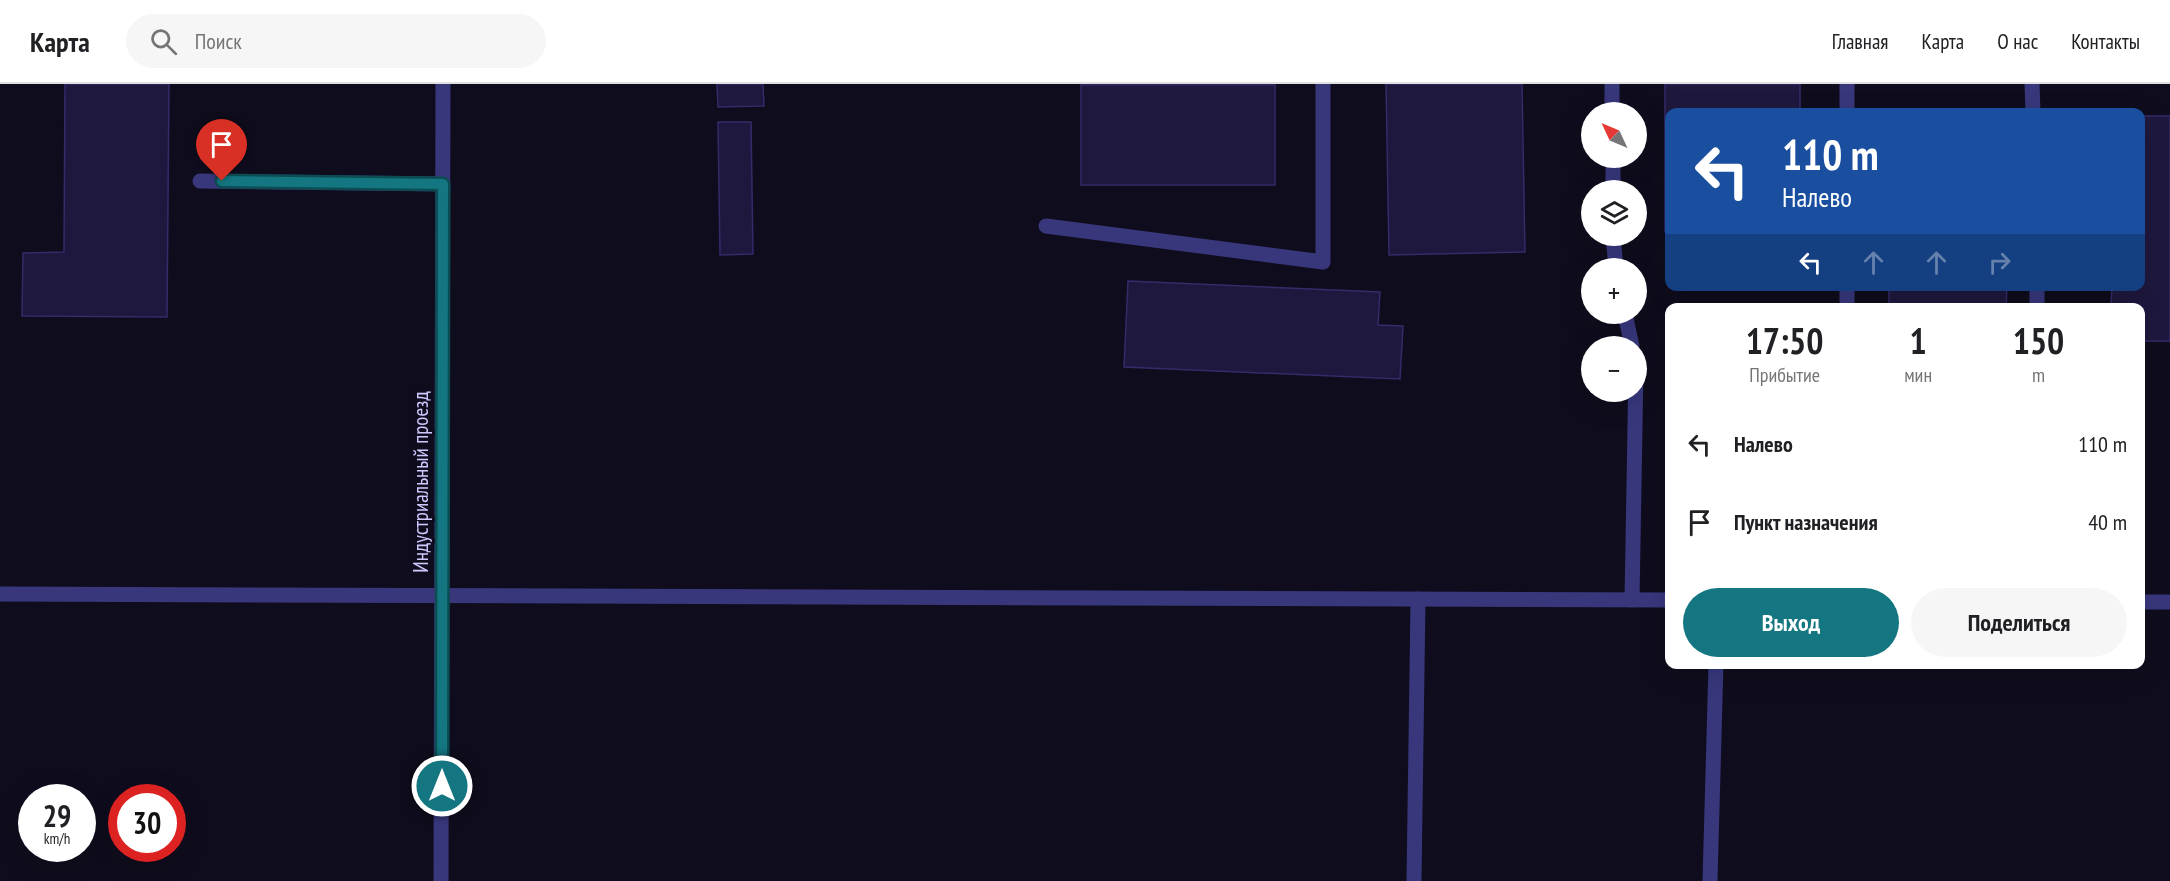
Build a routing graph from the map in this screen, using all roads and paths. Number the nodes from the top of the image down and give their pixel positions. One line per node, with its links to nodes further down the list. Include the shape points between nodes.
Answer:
1 (443, 84): 10 (street, Индустриальный проезд)
2 (1323, 84): 11 (street, via 1323,262)
3 (1612, 84): 6 (street)
4 (1847, 84): 7 (street)
5 (2032, 84): 8 (street)
6 (1612, 102)
7 (1847, 108)
8 (2033, 108)
9 (200, 181): 10 (street)
10 (443, 184): 14 (street, Индустриальный проезд)
11 (1046, 226)
12 (1635, 402): 16 (street)
13 (0, 594): 14 (street)
14 (442, 595): 15 (street); 21 (street, Индустриальный проезд)
15 (1418, 599): 16 (street); 22 (street)
16 (1632, 600): 17 (street)
17 (1665, 600)
18 (2145, 602): 19 (street)
19 (2170, 602)
20 (1716, 669): 23 (street)
21 (441, 881)
22 (1414, 881)
23 (1710, 881)

